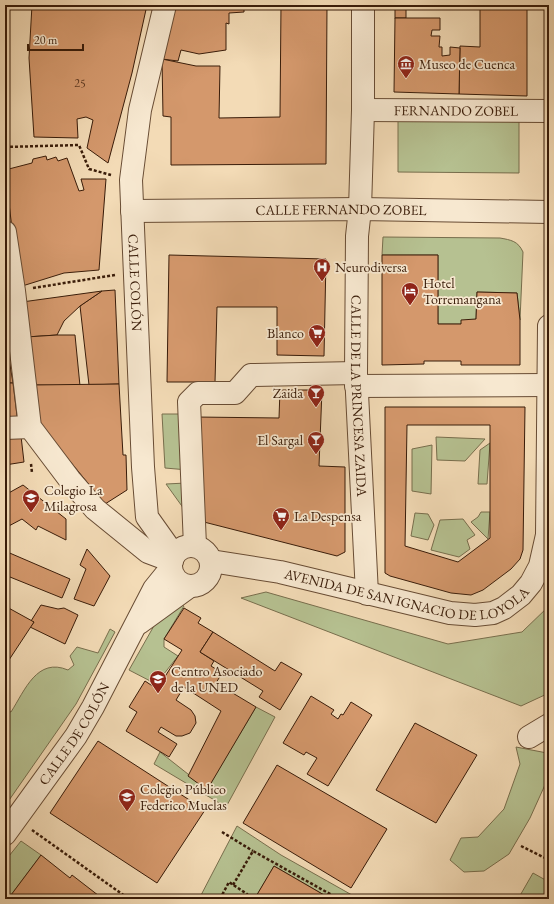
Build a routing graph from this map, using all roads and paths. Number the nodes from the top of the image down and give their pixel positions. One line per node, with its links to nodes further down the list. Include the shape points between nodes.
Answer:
1 (165, 5): 6 (street, CALLE COLÓN, via 140,110)
2 (363, 5): 3 (street, CALLE DE LA PRINCESA ZAIDA)
3 (363, 110): 4 (street, FERNANDO ZOBEL); 7 (street, CALLE DE LA PRINCESA ZAIDA)
4 (549, 111)
5 (5, 147): 6 (path, via 79,145 89,169)
6 (131, 180): 8 (street, CALLE COLÓN)
7 (360, 210): 8 (street, CALLE FERNANDO ZOBEL); 9 (street, CALLE FERNANDO ZOBEL); 14 (street, CALLE DE LA PRINCESA ZAIDA, via 357,236)
8 (132, 211): 11 (street, CALLE COLÓN)
9 (549, 212)
10 (5, 232): 12 (street)
11 (135, 272): 12 (path); 19 (street, CALLE COLÓN, via 147,517)
12 (14, 292): 16 (street)
13 (549, 326): 15 (street, AVENIDA DE SAN IGNACIO DE LOYOLA)
14 (356, 380): 15 (street); 18 (street, via 251,375 235,393 198,393 189,402); 22 (street, CALLE DE LA PRINCESA ZAIDA)
15 (548, 385): 22 (street, AVENIDA DE SAN IGNACIO DE LOYOLA, via 547,535 540,566 521,595 493,613 475,615 450,613)
16 (30, 427): 17 (street); 19 (street, via 95,509 148,552)
17 (5, 428)
18 (195, 546): 19 (street, via 183,547); 20 (street, via 205,551)
19 (172, 561): 21 (street, via 176,578 184,585); 23 (street, CALLE DE COLÓN, via 154,589)
20 (211, 561): 21 (street, via 208,577 199,584); 22 (street, AVENIDA DE SAN IGNACIO DE LOYOLA, via 280,572)
21 (190, 586): 23 (street, CALLE DE COLÓN)
22 (367, 594)
23 (135, 627): 26 (street, CALLE DE COLÓN, via 76,736)
24 (549, 725): 25 (street)
25 (529, 738)
26 (11, 827): 32 (path)
27 (222, 832): 30 (path)
28 (521, 846): 29 (path, via 545,858)
29 (549, 850)
30 (252, 851): 31 (path); 35 (path)
31 (234, 885): 33 (path, via 229,882); 34 (path, via 247,894)
32 (129, 899)
33 (220, 899)
34 (248, 899)
35 (340, 899)

